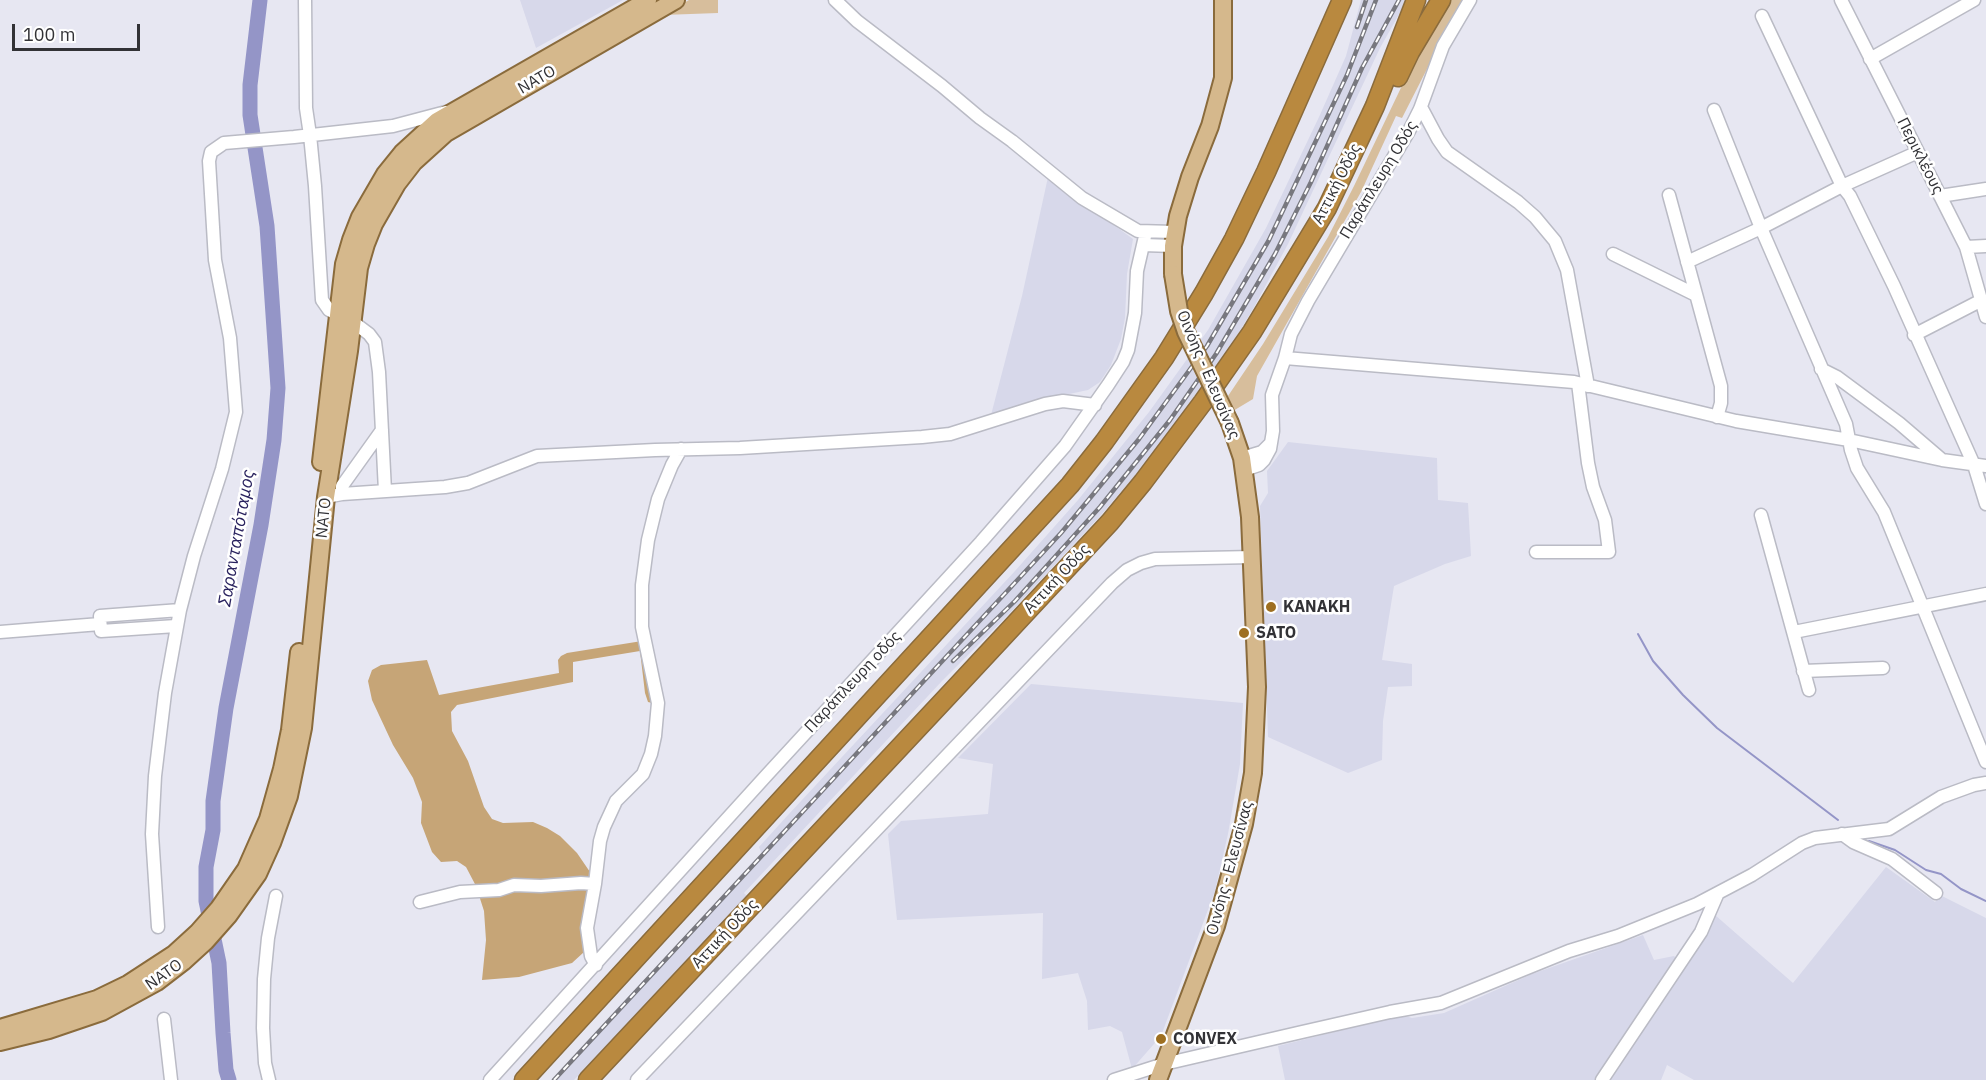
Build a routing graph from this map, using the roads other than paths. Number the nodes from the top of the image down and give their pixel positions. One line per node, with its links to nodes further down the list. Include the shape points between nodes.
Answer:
1 (305, 0): 20 (street)
2 (648, 0): 17 (main road, ΝΑΤΟ)
3 (676, 0): 37 (main road, ΝΑΤΟ, via 446,133 414,162 384,203 366,244)
4 (835, 0): 27 (street, via 1082,198 1132,229)
5 (1328, 0): 19 (highway)
6 (1342, 0): 19 (highway)
7 (1416, 0): 15 (highway, Αττική Οδός)
8 (1441, 0): 15 (highway, via 1392,88)
9 (1470, 0): 16 (street, Παράπλευρη Οδός, via 1443,46)
10 (1841, 0): 14 (street, Περικλέους)
11 (1974, 0): 14 (street)
12 (1222, 1): 28 (main road, Οινόης - Ελευσίνας, via 1223,78)
13 (1762, 16): 22 (street)
14 (1870, 60): 21 (street, Περικλέους)
15 (1375, 106): 86 (highway, Αττική Οδός, via 1327,208 1252,332 1143,483)
16 (1421, 107): 39 (street, Παράπλευρη Οδός, via 1308,301 1291,334); 41 (street, via 1447,152 1518,202 1555,242 1568,270)
17 (456, 109): 20 (street, via 393,126); 37 (main road, ΝΑΤΟ, via 402,153 372,195 344,264)
18 (1714, 110): 26 (street)
19 (1285, 130): 85 (highway, via 1204,293 1164,358 1070,485)
20 (310, 135): 37 (street, via 322,300); 58 (street, via 224,143 211,152 215,260 230,338 236,412)
21 (1918, 152): 22 (street); 25 (street, Περικλέους)
22 (1842, 186): 26 (street); 38 (street, via 1889,276)
23 (1986, 189): 25 (street)
24 (1670, 195): 33 (street)
25 (1940, 196): 31 (street, Περικλέους)
26 (1761, 228): 33 (street); 40 (street)
27 (1146, 232): 28 (street); 29 (street, Παράπλευρη οδός)
28 (1174, 239): 29 (street); 48 (main road, Οινόης - Ελευσίνας, bridge, via 1173,274 1179,311 1230,423)
29 (1143, 245): 42 (street, Παράπλευρη οδός, via 1128,350)
30 (1986, 246): 31 (street)
31 (1966, 247): 35 (street, Περικλέους)
32 (1613, 254): 34 (street)
33 (1687, 262): 34 (street)
34 (1696, 295): 43 (street, via 1721,386)
35 (1980, 301): 36 (street, Περικλέους); 38 (street)
36 (1986, 317)
37 (345, 318): 44 (street, via 375,342); 51 (main road, ΝΑΤΟ); 70 (main road, ΝΑΤΟ, via 290,730 268,819)
38 (1914, 335): 49 (street)
39 (1285, 358): 41 (street); 48 (street, via 1272,395 1271,442)
40 (1821, 369): 45 (street); 47 (street, via 1899,423)
41 (1583, 384): 43 (street); 54 (street, via 1588,463 1605,520 1609,552)
42 (1095, 405): 46 (street, via 1063,401 1045,404 950,434); 77 (street, Παράπλευρη οδός, via 1065,446 981,542)
43 (1717, 417): 45 (street)
44 (382, 430): 50 (street); 51 (street)
45 (1850, 440): 47 (street); 57 (street, via 1857,468 1884,512)
46 (681, 449): 50 (street, via 537,456 468,483); 69 (street, via 658,499 644,567 642,627 658,704 651,754 644,774 616,801 604,827)
47 (1942, 460): 49 (street)
48 (1243, 464): 55 (main road, Οινόης - Ελευσίνας)
49 (1980, 466): 52 (street)
50 (386, 491): 51 (street)
51 (334, 496): 70 (main road, ΝΑΤΟ, via 295,770 281,820 258,874)
52 (1986, 504)
53 (1761, 515): 62 (street)
54 (1536, 552)
55 (1253, 557): 81 (main road, Οινόης - Ελευσίνας, via 1257,687 1253,773 1244,824 1220,915); 87 (street, via 1155,559 1141,562 1119,576)
56 (1986, 594): 57 (street)
57 (1923, 607): 62 (street); 66 (street)
58 (180, 610): 59 (street); 60 (street)
59 (100, 624): 60 (street); 61 (street)
60 (176, 626): 75 (street, via 154,776 152,834)
61 (0, 632)
62 (1794, 632): 64 (street)
63 (1883, 668): 64 (street)
64 (1803, 671): 65 (street)
65 (1809, 690)
66 (1986, 762)
67 (1986, 783): 68 (street, via 1941,797 1888,829)
68 (1842, 834): 71 (street, via 1892,859); 72 (street, via 1802,843)
69 (595, 884): 74 (street, via 514,885); 77 (street, via 587,928)
70 (242, 887): 76 (main road, ΝΑΤΟ, via 197,933)
71 (1936, 893)
72 (1717, 895): 81 (street, via 1441,1003 1341,1023); 89 (street, via 1701,932)
73 (276, 896): 83 (street, via 267,938 262,1028)
74 (420, 902)
75 (158, 927)
76 (179, 958): 79 (main road, ΝΑΤΟ, via 97,999); 80 (main road, ΝΑΤΟ, via 157,982 102,1012)
77 (596, 965): 84 (street, Παράπλευρη οδός)
78 (164, 1019): 82 (street)
79 (0, 1028)
80 (0, 1041)
81 (1161, 1072): 88 (street)
82 (171, 1080)
83 (269, 1080)
84 (490, 1080)
85 (524, 1080)
86 (588, 1080)
87 (637, 1080)
88 (1114, 1080)
89 (1602, 1080)

